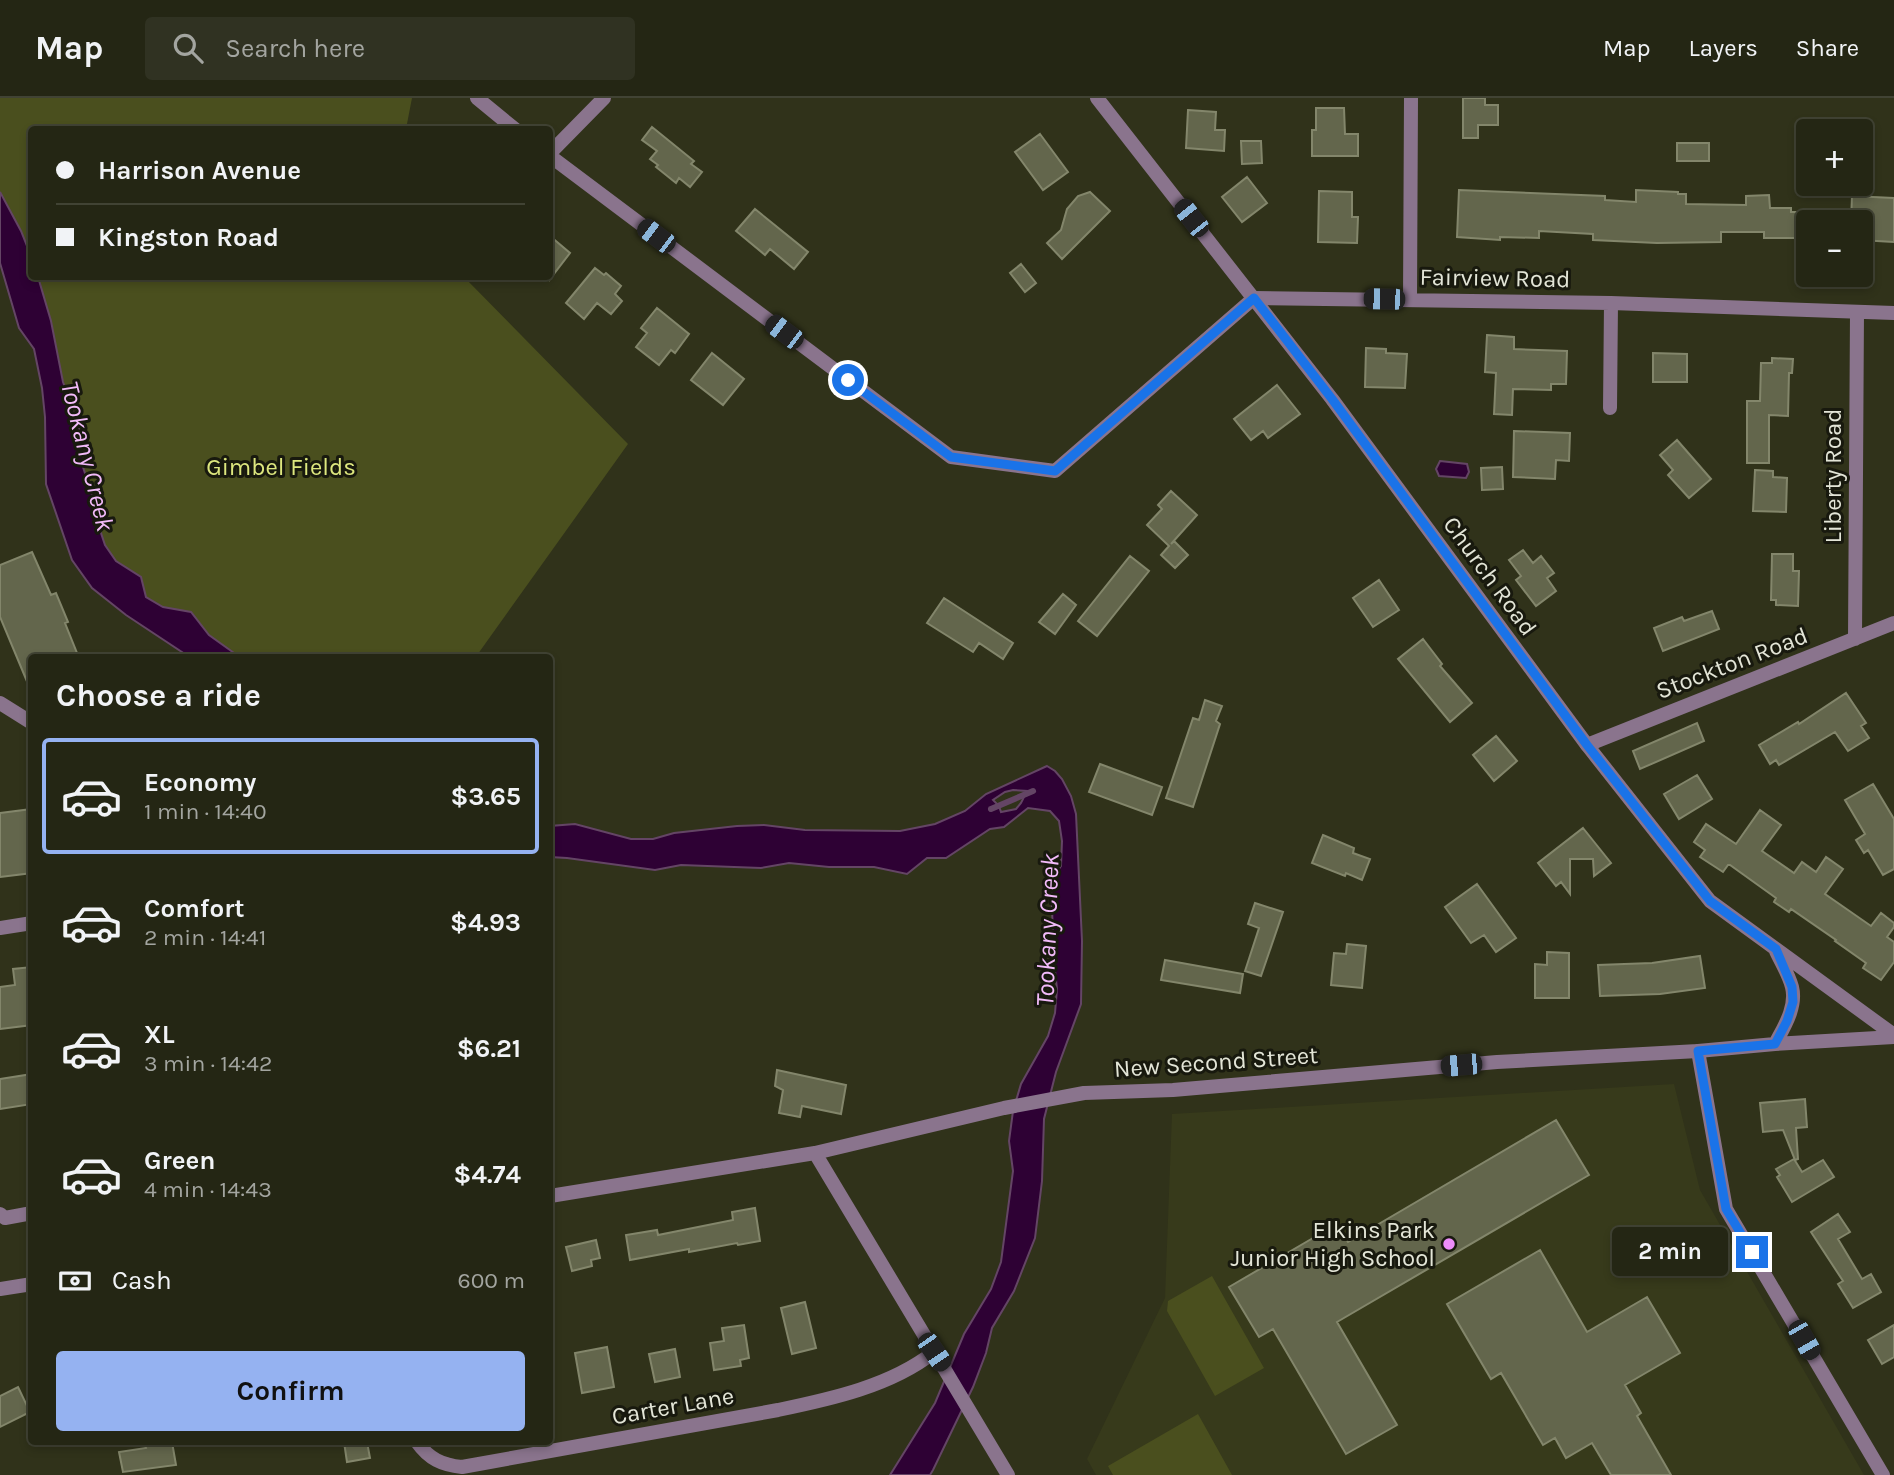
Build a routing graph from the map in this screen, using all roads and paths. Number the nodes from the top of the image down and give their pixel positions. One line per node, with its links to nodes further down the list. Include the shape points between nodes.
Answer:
1 (477, 98): 5 (street)
2 (604, 98): 6 (street)
3 (1097, 98): 8 (street, Church Road)
4 (1411, 98): 9 (street)
5 (511, 126)
6 (553, 151)
7 (553, 156): 8 (street, via 951,457 1055,471)
8 (1254, 298): 9 (street, Fairview Road); 18 (street, Church Road)
9 (1410, 300): 10 (street, Fairview Road)
10 (1611, 303): 11 (street, Fairview Road); 13 (street)
11 (1857, 312): 12 (street, Fairview Road); 15 (street, Liberty Road)
12 (1894, 313)
13 (1610, 408)
14 (1894, 623): 15 (street, Stockton Road)
15 (1855, 639): 18 (street, Stockton Road)
16 (0, 704): 17 (street)
17 (28, 721)
18 (1587, 745): 21 (street, Church Road, via 1710,901)
19 (28, 924): 20 (street)
20 (0, 928)
21 (1776, 949): 22 (street, Church Road); 23 (street, via 1792,987 1793,1002)
22 (1894, 1036): 23 (street, New Second Street)
23 (1775, 1044): 24 (street, New Second Street)
24 (1698, 1051): 25 (street, New Second Street, via 1084,1093); 34 (street, via 1726,1209)
25 (815, 1153): 26 (street, New Second Street); 31 (street)
26 (553, 1196)
27 (0, 1214): 28 (street, via 5,1218)
28 (28, 1214)
29 (28, 1285): 30 (street)
30 (0, 1289)
31 (939, 1358): 32 (street, Carter Lane, via 828,1399 462,1466 440,1463); 33 (street)
32 (420, 1445)
33 (1008, 1475)
34 (1883, 1475)

